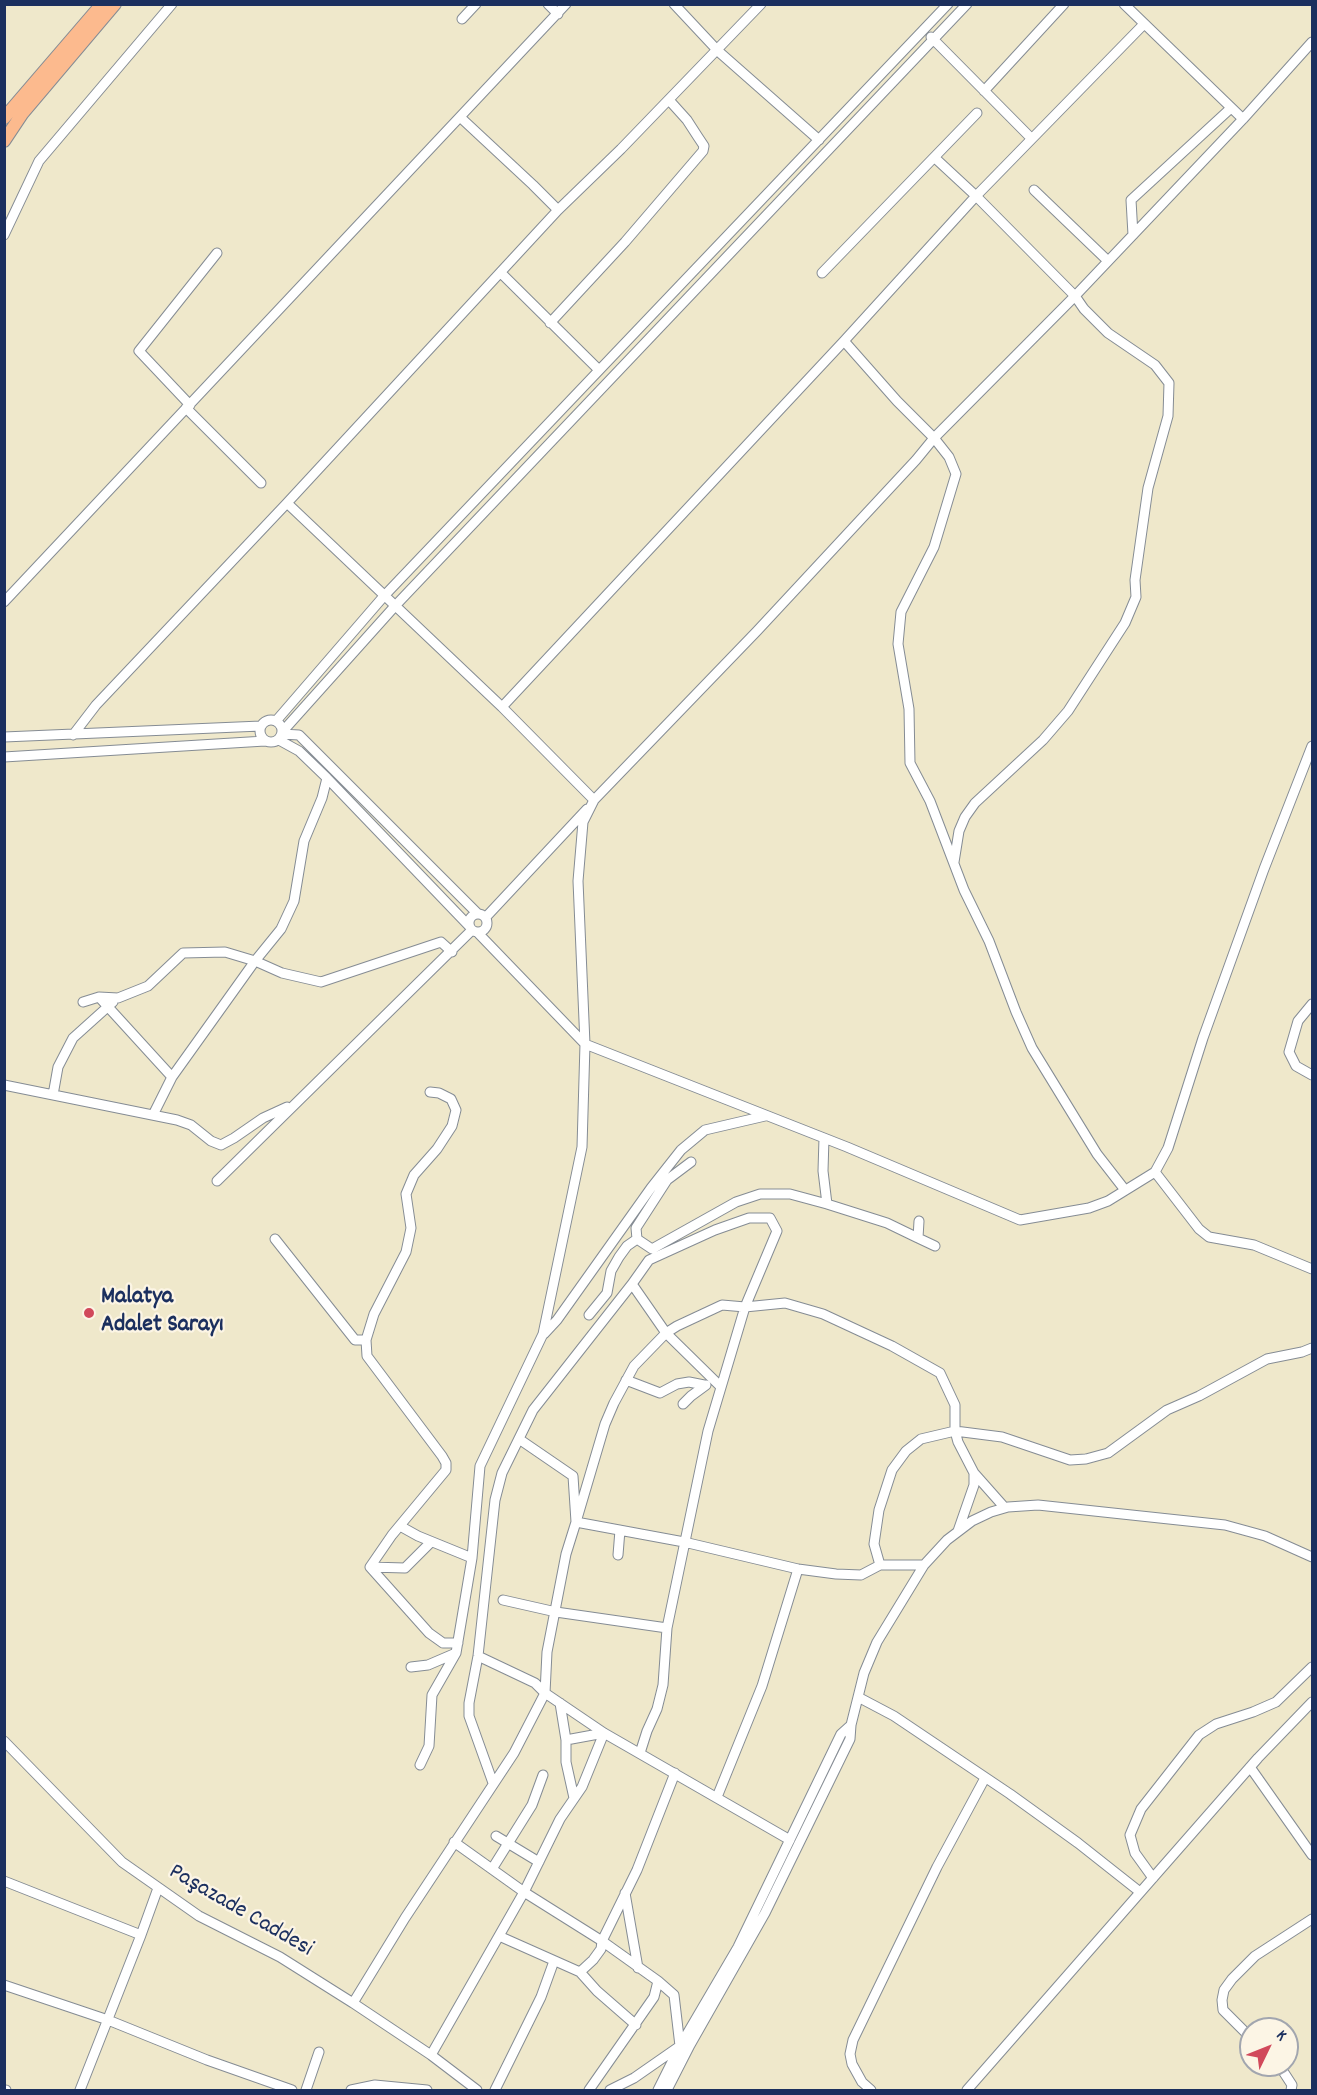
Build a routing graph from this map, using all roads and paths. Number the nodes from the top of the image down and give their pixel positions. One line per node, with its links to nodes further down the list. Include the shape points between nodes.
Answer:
1 (102, 4): 25 (main road)
2 (115, 4): 29 (main road, via 22,114)
3 (172, 4): 34 (street, via 39,161)
4 (476, 4): 14 (street)
5 (548, 4): 13 (street)
6 (567, 4): 13 (street)
7 (674, 4): 19 (street)
8 (761, 4): 19 (street)
9 (948, 4): 16 (street)
10 (967, 4): 17 (street)
11 (1064, 4): 20 (street)
12 (1124, 4): 15 (street)
13 (558, 14): 24 (street)
14 (462, 18)
15 (1144, 24): 22 (street); 27 (street)
16 (923, 31): 17 (street); 28 (street)
17 (934, 39): 20 (street); 50 (street)
18 (1312, 42): 26 (street)
19 (718, 51): 21 (street); 28 (street)
20 (984, 91): 27 (street)
21 (669, 100): 33 (street); 41 (street, via 687,120 704,146 703,151)
22 (1231, 108): 26 (street); 35 (street, via 1131,200)
23 (976, 113): 30 (street)
24 (460, 117): 33 (street); 44 (street)
25 (4, 118)
26 (1243, 119): 35 (street)
27 (1031, 138): 32 (street)
28 (819, 140): 43 (street)
29 (4, 141)
30 (935, 158): 32 (street); 39 (street)
31 (1034, 190): 37 (street)
32 (976, 196): 40 (street); 42 (street)
33 (558, 210): 38 (street)
34 (4, 235)
35 (1133, 235): 37 (street)
36 (217, 253): 44 (street, via 139,351)
37 (1108, 261): 40 (street)
38 (501, 273): 41 (street); 47 (street)
39 (822, 273)
40 (1074, 296): 45 (street); 62 (street, via 1108,333 1155,365 1169,383 1168,416 1148,488 1136,597 1125,623 1068,711 965,817)
41 (550, 323): 43 (street)
42 (844, 341): 45 (street); 51 (street)
43 (599, 370): 48 (street)
44 (188, 406): 46 (street); 49 (street)
45 (934, 438): 61 (street, via 765,623); 62 (street, via 956,474 934,547 901,612 898,644 909,709 910,763 930,801)
46 (261, 483)
47 (287, 503): 48 (street); 54 (street, via 96,705)
48 (384, 596): 50 (street); 52 (street)
49 (4, 602)
50 (395, 606): 51 (street); 55 (street)
51 (502, 707): 61 (street)
52 (276, 721): 53 (street, via 269,720); 55 (street)
53 (261, 726): 54 (street); 57 (street)
54 (73, 735): 56 (street)
55 (281, 735): 57 (street, via 272,743); 60 (street); 63 (street, via 299,735)
56 (4, 737)
57 (265, 741): 59 (street)
58 (1312, 746): 83 (street, via 1203,1038 1168,1149)
59 (4, 757)
60 (327, 778): 64 (street); 66 (street, via 304,841 294,901 281,929)
61 (594, 800): 63 (street); 72 (street, via 583,822 578,881)
62 (954, 864): 85 (street, via 1032,1048 1097,1154)
63 (482, 915): 64 (street, via 471,918); 64 (street, via 488,926 484,931)
64 (473, 930): 65 (street); 72 (street)
65 (452, 952): 66 (street, via 441,942 321,982 282,973); 78 (street)
66 (255, 961): 68 (street, via 225,952 183,953 148,986); 74 (street)
67 (99, 997): 68 (street); 69 (street); 71 (street)
68 (118, 998): 71 (street)
69 (83, 1002)
70 (1312, 1004): 73 (street, via 1298,1021 1289,1052 1296,1066)
71 (109, 1007): 74 (street); 77 (street, via 73,1038 58,1067)
72 (585, 1044): 80 (street); 97 (street, via 582,1147)
73 (1312, 1075)
74 (172, 1077): 79 (street)
75 (4, 1085): 77 (street)
76 (430, 1092): 98 (street, via 451,1099 456,1110 452,1126 414,1175 406,1194 411,1228 406,1252 374,1314)
77 (53, 1095): 79 (street)
78 (298, 1100): 79 (street, via 221,1145 211,1142 191,1125); 84 (street)
79 (153, 1115)
80 (765, 1116): 81 (street); 97 (street, via 705,1130 681,1150)
81 (824, 1138): 85 (street, via 1020,1220 1089,1208); 86 (street)
82 (691, 1162): 90 (street, via 667,1180 636,1228)
83 (1155, 1172): 85 (street); 92 (street, via 1209,1237 1254,1245)
84 (217, 1181)
85 (1125, 1190)
86 (827, 1204): 88 (street, via 887,1223); 90 (street, via 790,1194 760,1194 736,1202 652,1249)
87 (919, 1221): 88 (street)
88 (918, 1238): 91 (street)
89 (275, 1239): 98 (street, via 355,1340)
90 (637, 1239): 95 (street, via 619,1257 611,1271 607,1293)
91 (936, 1246)
92 (1312, 1269)
93 (632, 1284): 94 (street, via 649,1260 749,1218 770,1218 777,1231); 96 (street); 105 (street, via 533,1410)
94 (744, 1306): 96 (street, via 722,1305); 102 (street); 104 (street, via 785,1302 823,1314 940,1373 955,1406)
95 (589, 1315)
96 (666, 1333): 100 (street); 102 (street)
97 (543, 1335): 116 (street, via 480,1466)
98 (366, 1340): 109 (street, via 367,1356 446,1463 446,1470)
99 (1312, 1348): 104 (street, via 1267,1359 1167,1410 1108,1453 1086,1459 1070,1461 1002,1437)
100 (626, 1380): 101 (street, via 660,1393 677,1384); 108 (street, via 605,1424)
101 (704, 1385): 102 (street); 103 (street)
102 (720, 1386): 113 (street)
103 (683, 1404)
104 (955, 1431): 106 (street); 117 (street, via 921,1439 892,1470 879,1510 874,1544)
105 (519, 1439): 108 (street, via 573,1476); 125 (street, via 502,1473 495,1500)
106 (974, 1473): 107 (street); 111 (street, via 974,1485)
107 (1005, 1508): 111 (street); 115 (street, via 1038,1505 1207,1522 1245,1529)
108 (576, 1522): 110 (street); 122 (street)
109 (400, 1526): 112 (street); 119 (street)
110 (620, 1530): 113 (street); 114 (street)
111 (958, 1531): 118 (street)
112 (431, 1542): 116 (street); 119 (street, via 405,1568)
113 (684, 1542): 120 (street); 123 (street)
114 (618, 1556)
115 (1312, 1557)
116 (472, 1558): 124 (street)
117 (880, 1565): 118 (street); 120 (street, via 861,1575)
118 (924, 1565): 129 (street, via 877,1642)
119 (370, 1567): 124 (street, via 429,1633)
120 (798, 1569): 143 (street, via 762,1686)
121 (503, 1600): 122 (street)
122 (556, 1612): 123 (street); 128 (street, via 547,1652)
123 (667, 1628): 136 (street, via 663,1685)
124 (457, 1648): 126 (street, via 428,1665); 137 (street, via 432,1695 429,1746)
125 (478, 1656): 128 (street, via 535,1683); 142 (street, via 469,1716)
126 (411, 1667)
127 (1312, 1667): 152 (street, via 1276,1702 1216,1724 1198,1735 1141,1809 1130,1835 1135,1852)
128 (545, 1693): 131 (street); 142 (street)
129 (858, 1697): 132 (street); 141 (street, via 894,1716)
130 (1312, 1702): 138 (street)
131 (560, 1703): 133 (street); 134 (street)
132 (851, 1725): 146 (street, via 841,1734); 185 (street, via 850,1739 770,1904)
133 (604, 1733): 134 (street); 136 (street); 144 (street)
134 (566, 1740): 144 (street, via 566,1762)
135 (4, 1741): 154 (street, Paşazade Caddesi, via 122,1862)
136 (640, 1754): 139 (street)
137 (420, 1765)
138 (1250, 1767): 149 (street); 152 (street)
139 (675, 1773): 143 (street); 157 (street)
140 (543, 1775): 148 (street, via 531,1805)
141 (986, 1778): 156 (street); 186 (street, via 937,1867 853,2040 852,2064)
142 (494, 1783): 147 (street)
143 (717, 1797): 146 (street)
144 (574, 1798): 150 (street)
145 (496, 1836): 148 (street)
146 (790, 1840): 171 (street, via 738,1947)
147 (454, 1842): 151 (street); 167 (street)
148 (508, 1843): 150 (street); 151 (street)
149 (1312, 1855)
150 (539, 1862): 155 (street)
151 (492, 1869): 155 (street)
152 (1153, 1878): 156 (street)
153 (4, 1881): 159 (street)
154 (158, 1888): 159 (street); 167 (street, Paşazade Caddesi, via 199,1916 280,1957)
155 (524, 1892): 160 (street); 161 (street)
156 (1140, 1892): 187 (street)
157 (625, 1893): 161 (street); 163 (street)
158 (1312, 1919): 170 (street, via 1255,1956 1224,1990 1223,2010)
159 (141, 1935): 168 (street)
160 (499, 1936): 162 (street); 173 (street)
161 (602, 1941): 163 (street); 164 (street, via 593,1960)
162 (554, 1961): 164 (street); 181 (street, via 542,1997)
163 (638, 1968): 165 (street)
164 (580, 1972): 169 (street)
165 (658, 1981): 169 (street, via 654,1997); 171 (street, via 674,1995)
166 (4, 1985): 168 (street)
167 (353, 2003): 173 (street, Paşazade Caddesi)
168 (108, 2020): 175 (street); 176 (street)
169 (636, 2025): 182 (street)
170 (1239, 2025)
171 (680, 2046): 183 (street); 184 (street)
172 (319, 2052): 177 (street)
173 (431, 2055): 180 (street, Paşazade Caddesi)
174 (1287, 2077): 188 (street)
175 (80, 2091)
176 (292, 2091)
177 (306, 2091)
178 (351, 2091): 179 (street, via 375,2085)
179 (428, 2091)
180 (477, 2091)
181 (495, 2091)
182 (590, 2091)
183 (610, 2091)
184 (658, 2091)
185 (667, 2091)
186 (872, 2091)
187 (967, 2091)
188 (1291, 2091)

